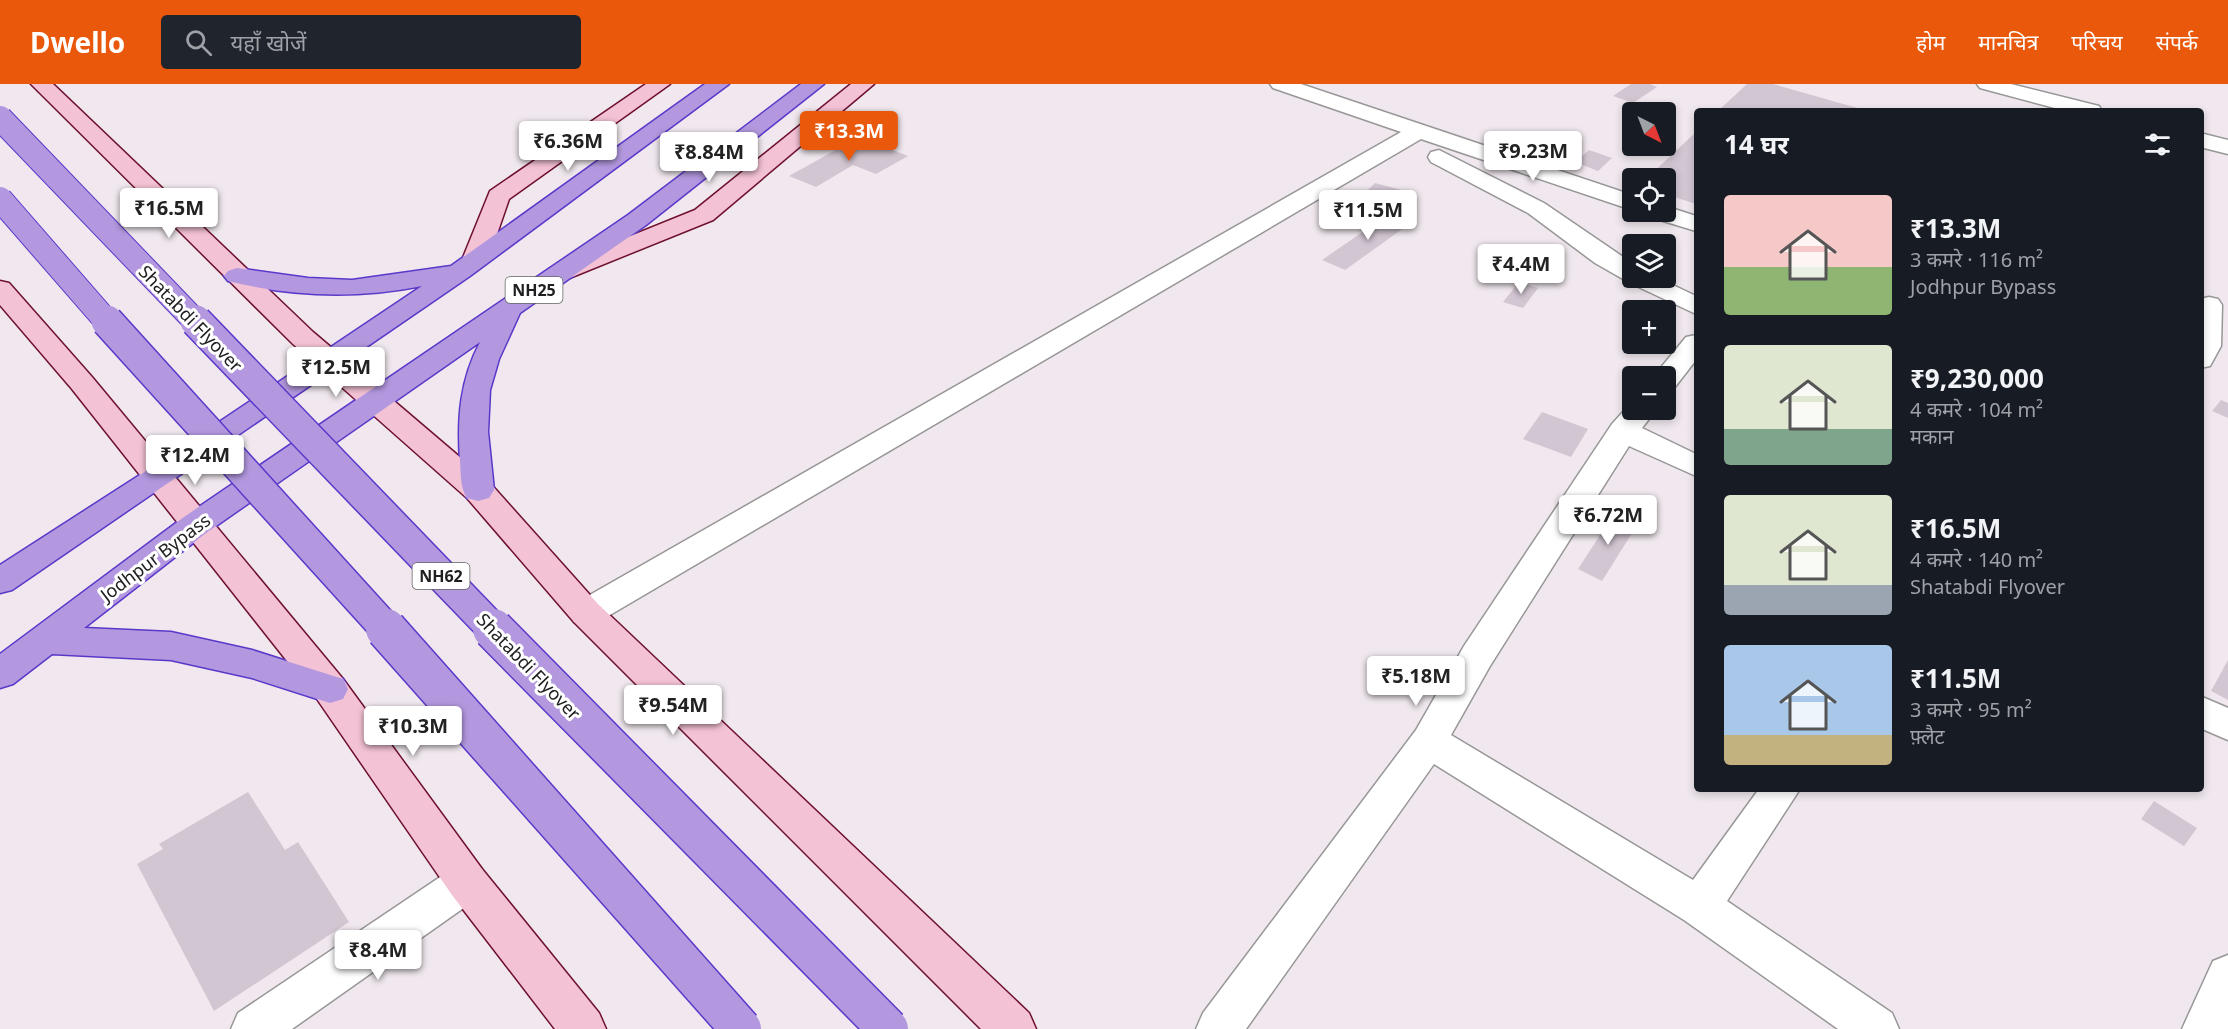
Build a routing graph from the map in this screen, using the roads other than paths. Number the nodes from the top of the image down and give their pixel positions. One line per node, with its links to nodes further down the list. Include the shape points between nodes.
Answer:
1 (41, 84): 19 (street)
2 (660, 84): 17 (street, via 498,196)
3 (719, 84): 17 (highway)
4 (814, 84): 20 (highway, NH25, via 637,220)
5 (864, 84): 20 (street, via 704,215)
6 (1280, 84): 10 (street)
7 (1987, 84): 8 (street)
8 (2079, 108)
9 (0, 118): 51 (highway, Shatabdi Flyover / NH62, bridge, via 518,655)
10 (1412, 136): 14 (street); 18 (street, via 1510,193); 37 (street)
11 (2204, 141): 12 (street)
12 (2228, 147)
13 (0, 199): 50 (highway, bridge)
14 (1622, 199)
15 (1676, 218): 16 (street)
16 (1694, 223)
17 (468, 266): 19 (highway, via 385,285 351,288); 28 (highway)
18 (1622, 268)
19 (237, 276): 28 (street)
20 (551, 278): 25 (highway, NH25)
21 (1659, 288): 23 (street)
22 (0, 289): 33 (street, via 82,383)
23 (1694, 305)
24 (2213, 305): 27 (street)
25 (510, 308): 30 (highway, Jodhpur Bypass / NH25); 34 (highway, via 479,374 475,395 472,417)
26 (1694, 345): 29 (street)
27 (2204, 352)
28 (329, 361): 30 (street); 33 (highway)
29 (1676, 368)
30 (374, 401): 34 (street); 35 (highway, Jodhpur Bypass / NH25)
31 (1632, 420): 32 (street); 43 (street, via 1477,656)
32 (1694, 465)
33 (157, 478): 35 (street); 36 (highway)
34 (478, 490): 37 (street)
35 (195, 525): 38 (highway, Jodhpur Bypass / NH25); 40 (street)
36 (0, 581)
37 (586, 613): 52 (street)
38 (46, 640): 39 (highway, Jodhpur Bypass / NH25); 40 (highway, via 171,646 252,664)
39 (0, 674)
40 (330, 689): 45 (street)
41 (2204, 713): 42 (street)
42 (2228, 725)
43 (1429, 741): 46 (street); 53 (street)
44 (1779, 792): 46 (street)
45 (467, 882): 48 (street); 49 (street)
46 (1699, 906): 54 (street)
47 (2228, 976): 55 (street)
48 (254, 1029)
49 (583, 1029)
50 (741, 1029)
51 (888, 1029)
52 (1013, 1029)
53 (1219, 1029)
54 (1876, 1029)
55 (2205, 1029)

